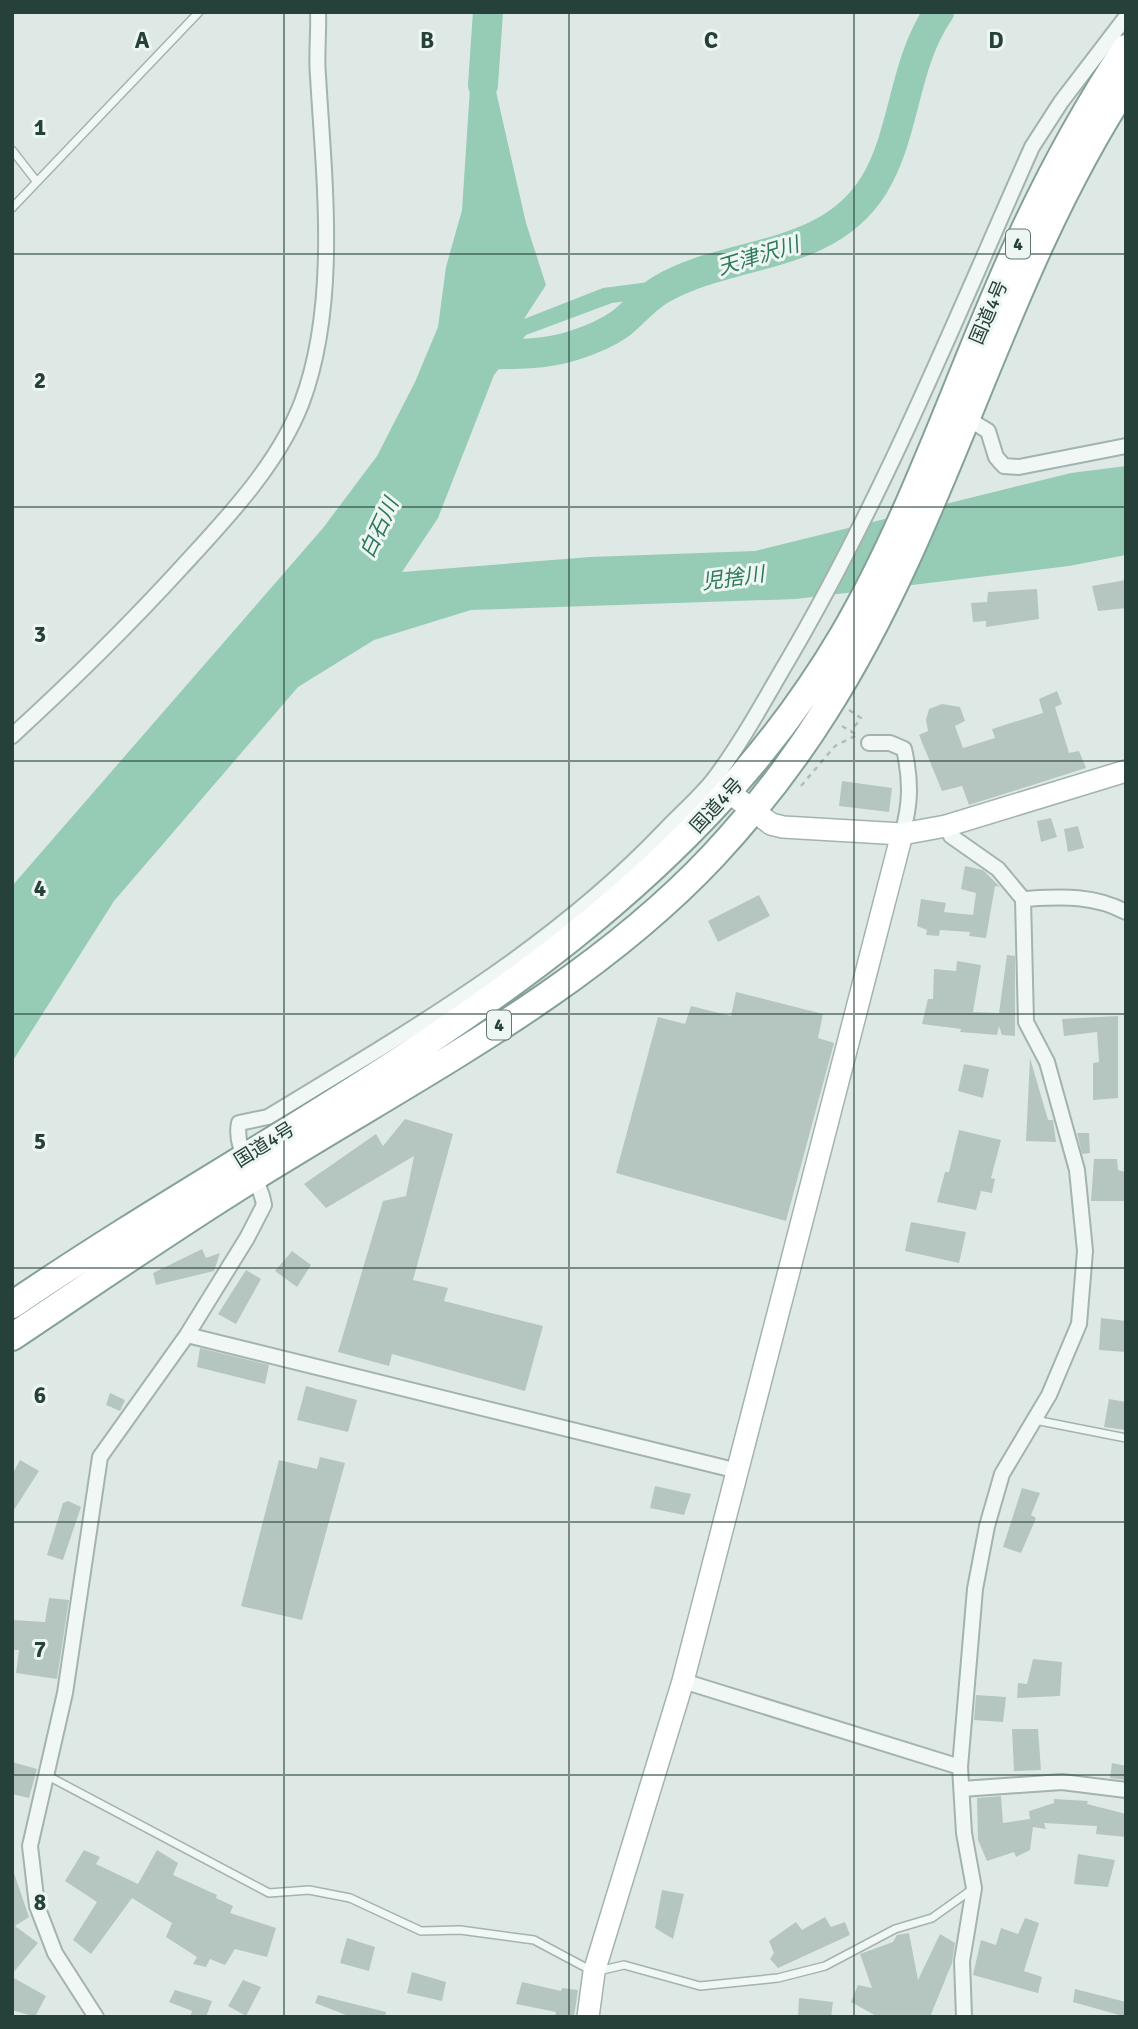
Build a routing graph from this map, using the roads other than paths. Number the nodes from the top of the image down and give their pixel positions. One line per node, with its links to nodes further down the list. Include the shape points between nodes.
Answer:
1 (199, 12): 7 (lane)
2 (318, 12): 13 (street, via 328,237 316,345 302,401 282,441 216,530 98,657)
3 (1126, 17): 22 (street, via 1032,147 878,493 823,600 713,779 644,852 559,928 441,1011 268,1117 239,1123 239,1144)
4 (1126, 48): 11 (highway, 国道4号 / 4, via 1055,165 996,293)
5 (1126, 86): 9 (highway, 国道4号 / 4, via 1079,163 1035,254)
6 (12, 150): 7 (lane)
7 (37, 182): 8 (lane)
8 (12, 208)
9 (968, 419): 10 (street, via 988,431 996,457 1004,466 1020,467); 11 (highway, 国道4号 / 4)
10 (1126, 446)
11 (943, 450): 12 (highway, 国道4号 / 4)
12 (871, 605): 16 (highway, 国道4号 / 4); 17 (highway, 国道4号 / 4, via 823,714)
13 (12, 736)
14 (863, 739): 19 (street, via 904,749 910,774 910,810)
15 (1126, 771): 18 (street)
16 (730, 793): 17 (street); 22 (highway, 国道4号 / 4, via 646,876 498,996)
17 (751, 811): 19 (street, via 783,827); 22 (highway, 国道4号 / 4, via 712,857 668,897 551,991)
18 (946, 826): 19 (street); 20 (street, via 951,836 998,869)
19 (902, 834): 28 (street)
20 (1023, 900): 21 (street, via 1073,897); 26 (street, via 1026,1022 1047,1062 1077,1170 1085,1251 1079,1324)
21 (1126, 912)
22 (249, 1166): 23 (highway, 国道4号 / 4, via 157,1209); 24 (street, via 264,1205); 25 (highway, 国道4号 / 4)
23 (12, 1305)
24 (187, 1335): 28 (street); 31 (street, via 100,1457)
25 (12, 1337)
26 (1035, 1420): 27 (lane); 30 (street, via 1002,1474 986,1526 975,1589)
27 (1126, 1438)
28 (738, 1471): 29 (street)
29 (682, 1681): 30 (street); 35 (street)
30 (960, 1767): 32 (street)
31 (48, 1776): 35 (lane, via 269,1893 309,1890 349,1898 421,1931 460,1930 534,1940); 36 (street, via 30,1846 37,1906 55,1954)
32 (962, 1789): 33 (street, via 1062,1782); 34 (street)
33 (1126, 1790)
34 (974, 1888): 35 (lane, via 932,1918 895,1929 825,1966 778,1978 701,1986 624,1965); 38 (street, via 962,1961)
35 (594, 1972): 37 (street)
36 (96, 2017)
37 (588, 2017)
38 (964, 2017)

